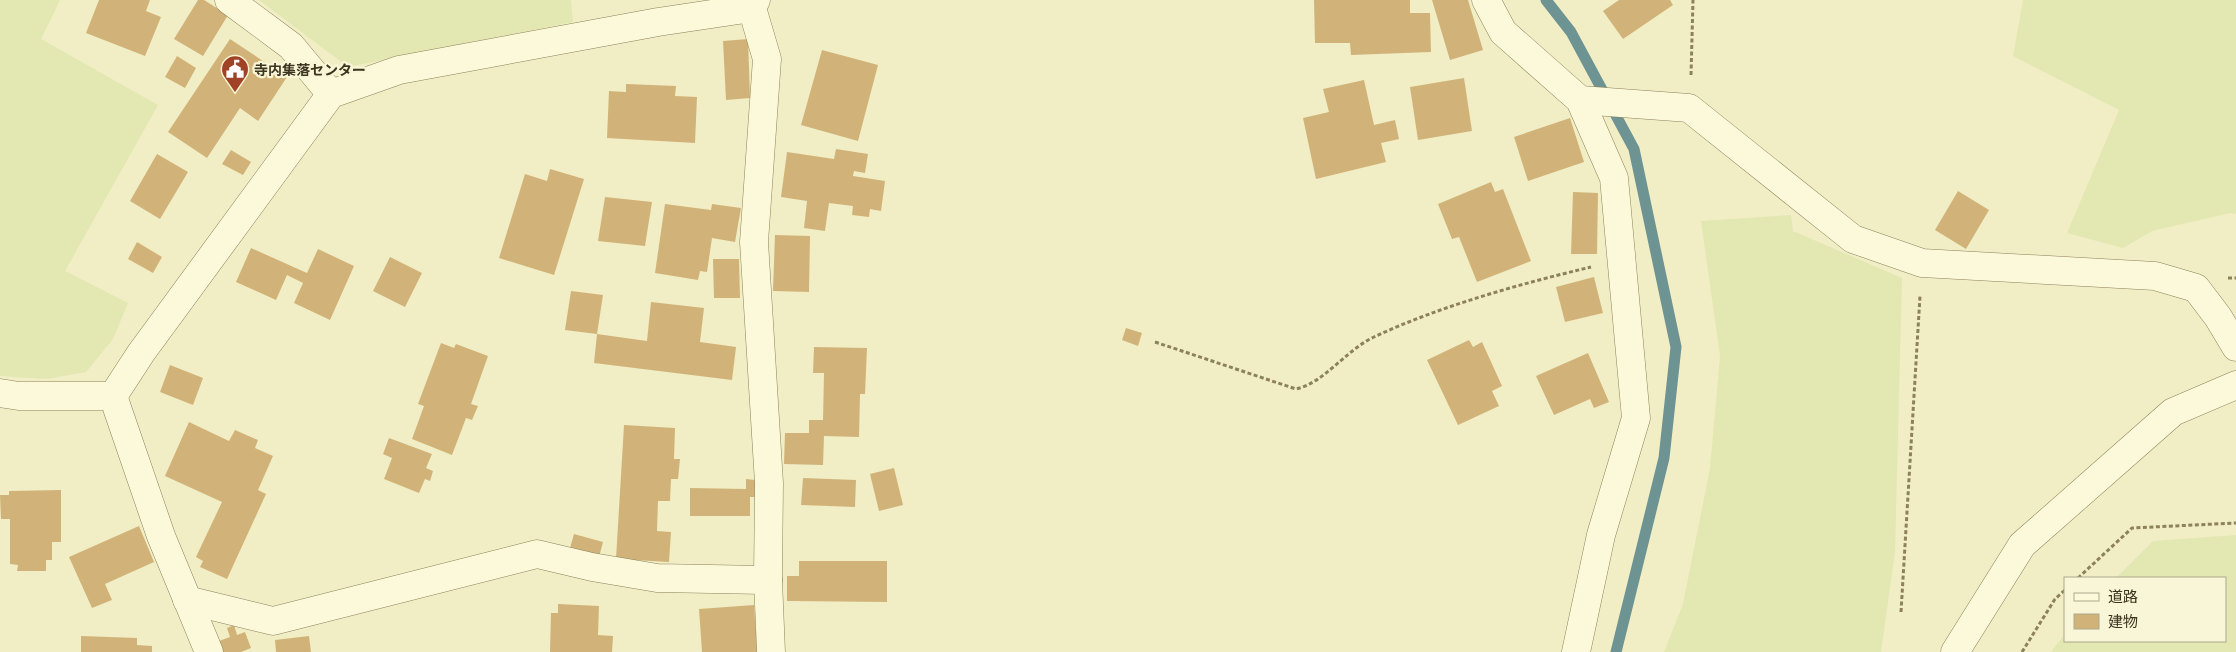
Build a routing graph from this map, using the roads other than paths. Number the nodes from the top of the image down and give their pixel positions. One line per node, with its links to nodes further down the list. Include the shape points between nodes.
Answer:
1 (229, 0): 4 (street, via 291,46)
2 (1486, 0): 5 (street, via 1503,32)
3 (754, 4): 4 (street, via 399,70); 10 (street, via 767,59 754,242 769,483)
4 (331, 94): 9 (street, via 140,353)
5 (1581, 100): 6 (street, via 1689,108 1852,239 1922,263 2155,276 2196,288); 14 (street, via 1614,178 1636,418 1601,535)
6 (2236, 347)
7 (2236, 385): 15 (street, via 2173,412 2022,545)
8 (0, 393): 9 (street)
9 (112, 396): 11 (street, via 160,536)
10 (768, 580): 11 (street, via 657,578 537,554 273,621); 13 (street)
11 (187, 600): 12 (street)
12 (209, 652)
13 (771, 652)
14 (1576, 652)
15 (1955, 652)

